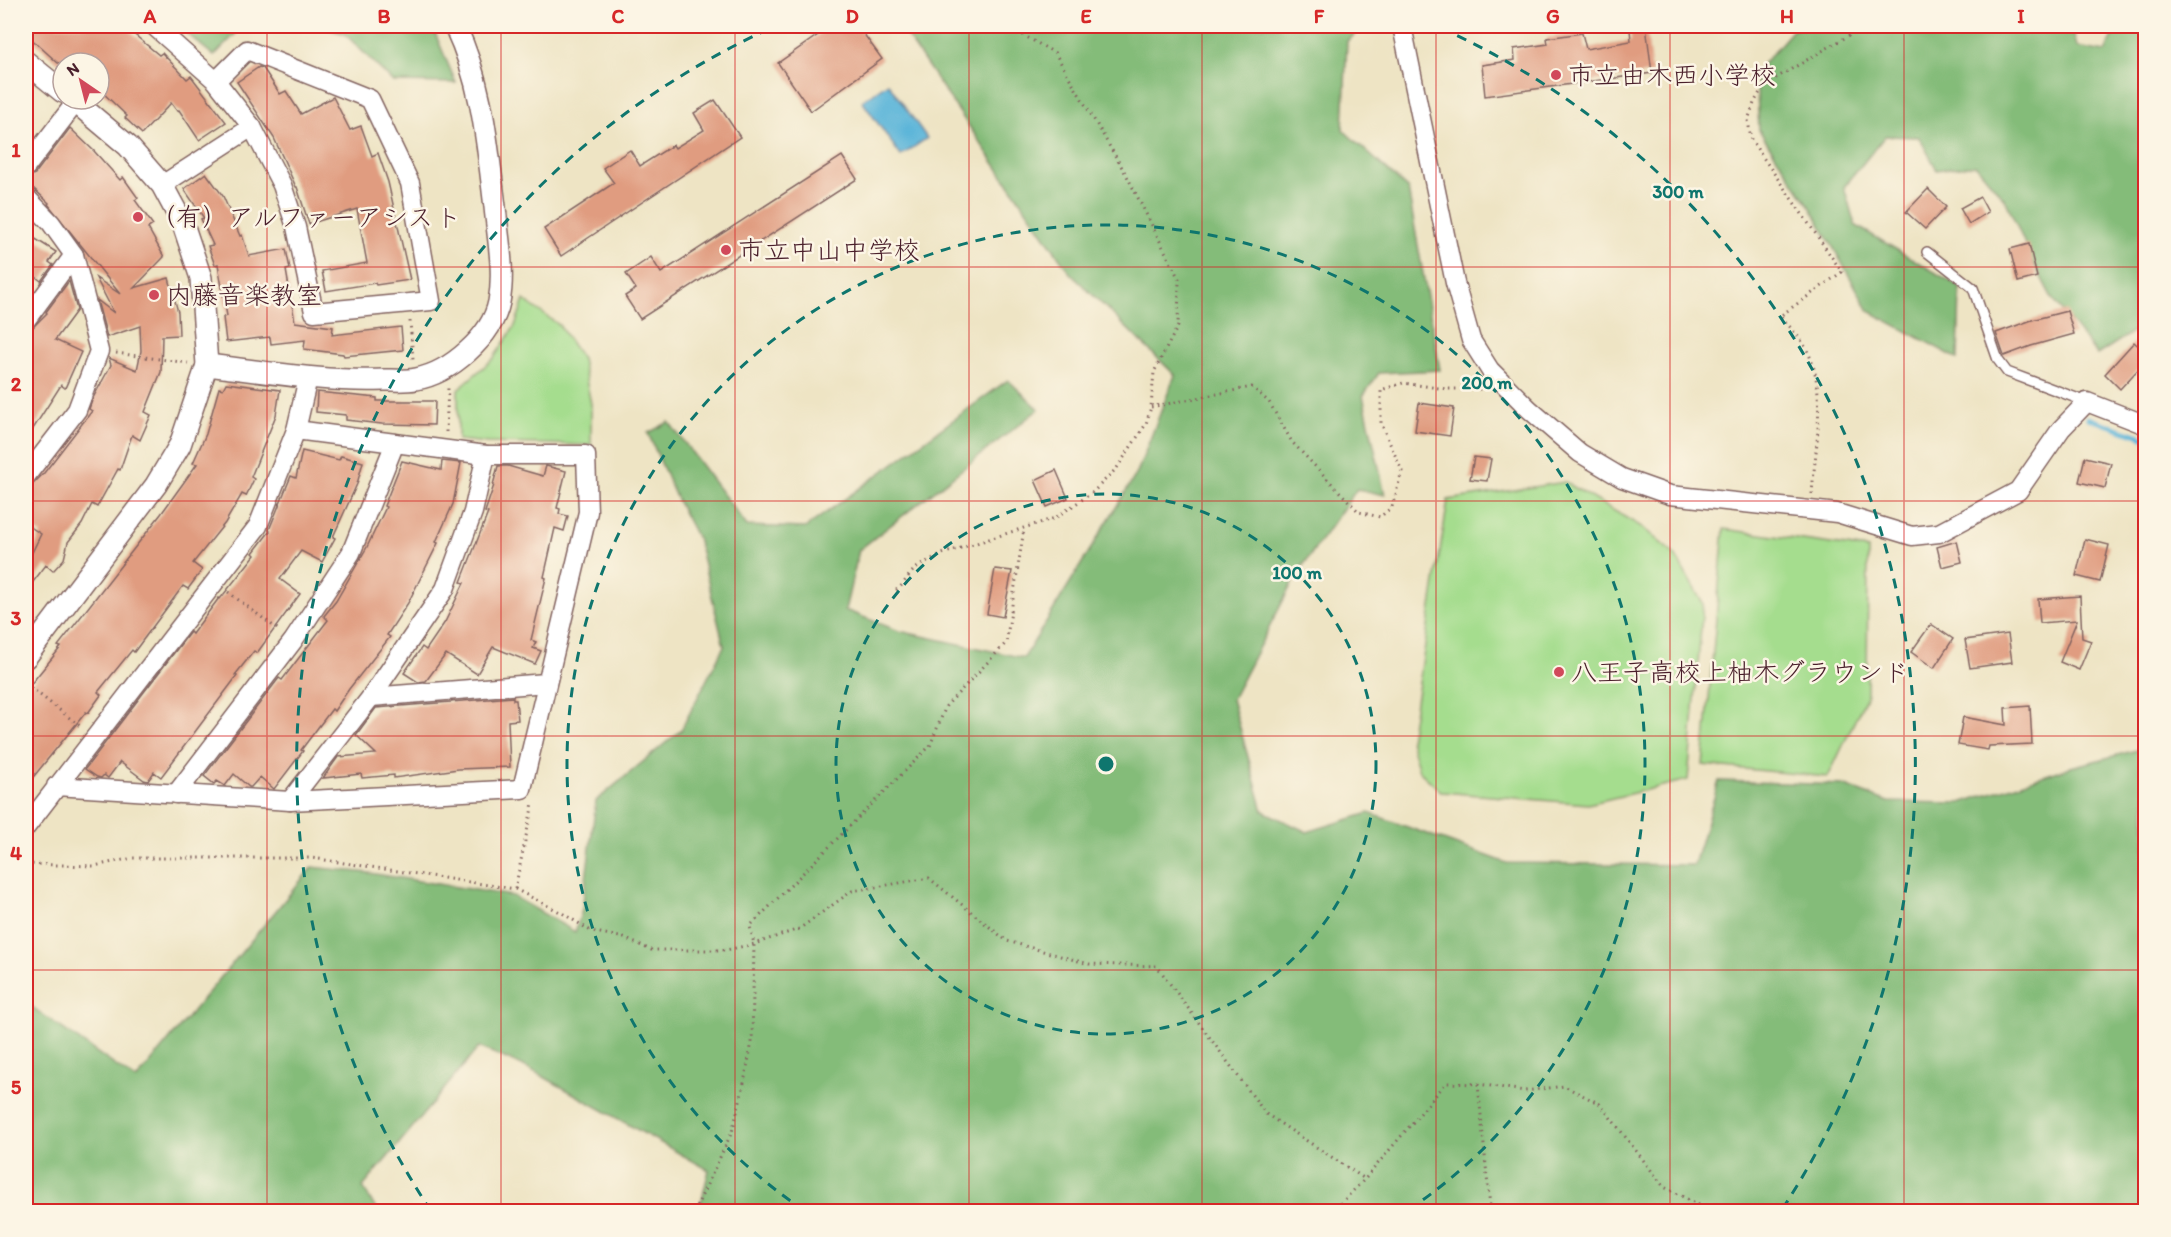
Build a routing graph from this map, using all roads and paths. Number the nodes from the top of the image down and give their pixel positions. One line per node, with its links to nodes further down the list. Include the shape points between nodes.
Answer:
1 (154, 26): 7 (street)
2 (455, 26): 22 (street, via 468,54 480,98 502,274 498,305 482,338)
3 (1007, 26): 26 (path, via 1055,53 1127,176 1179,279 1178,326 1154,372)
4 (1402, 26): 24 (street, via 1455,283 1471,340 1490,370)
5 (1865, 26): 33 (path, via 1764,85 1748,120 1750,140 1842,272 1780,316 1805,346 1815,368 1819,403)
6 (26, 62): 8 (street)
7 (216, 81): 11 (street); 17 (street, via 247,50 370,99 410,183 431,301)
8 (51, 82)
9 (62, 111): 12 (street)
10 (86, 111): 13 (street, via 128,146)
11 (252, 128): 13 (street); 17 (street, via 282,185 297,227 314,312)
12 (26, 167)
13 (162, 185): 21 (street, via 183,224 201,279)
14 (26, 197): 16 (street)
15 (1927, 252): 25 (lane, via 1973,288 1998,360 2007,372)
16 (74, 255): 18 (street); 19 (street)
17 (408, 303): 20 (path)
18 (26, 320)
19 (99, 351): 21 (path); 32 (street, via 77,410)
20 (413, 359)
21 (197, 364): 23 (street); 38 (street, via 180,445 156,485)
22 (449, 365): 23 (street, via 416,380); 30 (path)
23 (308, 378): 28 (street)
24 (1512, 389): 26 (path, via 1446,389 1403,383 1381,390 1381,423 1402,471 1392,507 1380,516 1359,512 1293,442 1269,402 1252,387); 33 (street, via 1580,453 1622,478 1670,495)
25 (2087, 402): 27 (street); 33 (street, via 2061,429 2018,492 1939,533 1912,536 1837,513)
26 (1151, 407): 34 (path, via 1146,424 1117,468 1093,492 1055,518)
27 (2145, 425)
28 (296, 430): 29 (street); 35 (street, via 258,526)
29 (395, 443): 30 (street); 37 (street, via 351,553)
30 (445, 449): 31 (street)
31 (486, 455): 39 (street, via 586,455 588,512); 41 (street, via 473,513 445,589)
32 (26, 476)
33 (1811, 511)
34 (1024, 529): 36 (path, via 942,554 912,572); 50 (path, via 1006,643 946,706 930,746 750,926)
35 (214, 582): 37 (path); 42 (street)
36 (896, 590)
37 (293, 641): 45 (street)
38 (26, 657)
39 (546, 683): 41 (street); 43 (street)
40 (26, 684): 42 (path)
41 (371, 698): 46 (street)
42 (94, 736): 44 (street)
43 (525, 777): 46 (street, via 522,789); 49 (path, via 536,789)
44 (56, 786): 45 (street); 47 (street)
45 (176, 794): 46 (street)
46 (290, 801)
47 (26, 827)
48 (26, 864): 49 (path, via 94,866 133,858 312,858)
49 (515, 889): 50 (path, via 591,931 624,938 651,950 726,950)
50 (754, 944): 52 (path, via 800,929 852,891 929,878 1007,941 1089,964 1157,966 1266,1114); 53 (path, via 752,1042 742,1093 732,1132)
51 (1478, 1084): 52 (path, via 1446,1083); 55 (path, via 1490,1208); 56 (path, via 1525,1091 1564,1086 1600,1104 1664,1187)
52 (1365, 1179): 54 (path)
53 (694, 1212)
54 (1332, 1212)
55 (1494, 1212)
56 (1707, 1212)

